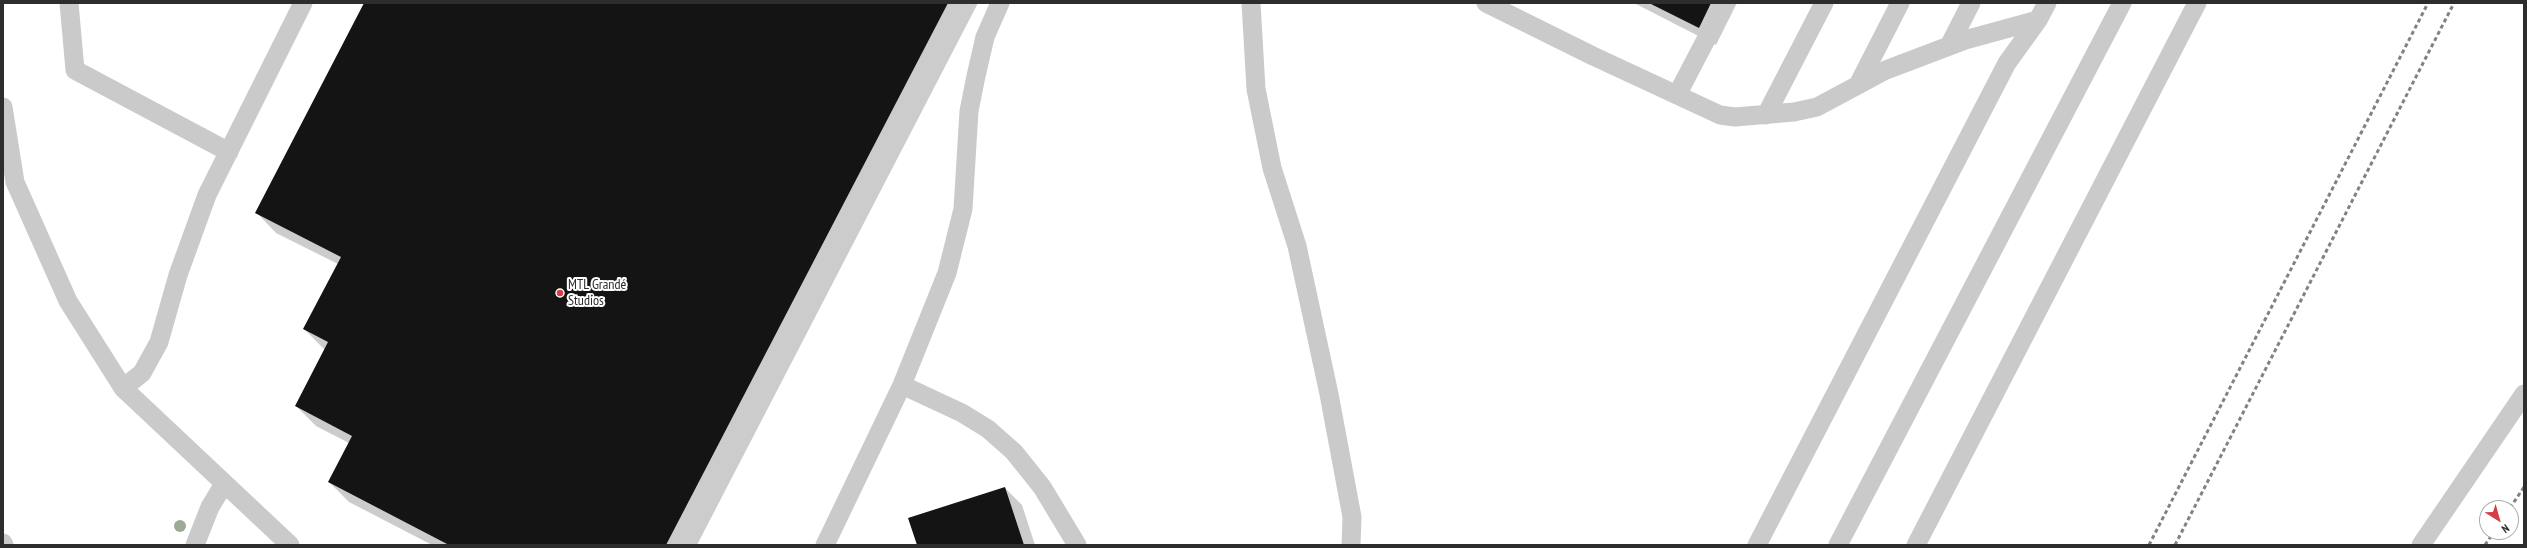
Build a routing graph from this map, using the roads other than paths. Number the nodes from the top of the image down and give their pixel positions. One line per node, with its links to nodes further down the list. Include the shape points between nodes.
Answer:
1 (69, 3): 19 (lane, via 75,70)
2 (303, 3): 19 (lane)
3 (1000, 3): 20 (lane, via 985,37 974,83 969,111 963,209 947,273)
4 (1250, 3): 28 (lane, via 1256,89 1272,168 1297,246 1329,394 1352,516)
5 (1486, 3): 16 (lane)
6 (1725, 3): 16 (lane)
7 (1824, 3): 18 (lane)
8 (1900, 3): 15 (lane)
9 (1971, 3): 14 (lane)
10 (2047, 3): 13 (lane)
11 (2122, 3): 30 (lane)
12 (2197, 3): 31 (lane)
13 (2038, 20): 14 (lane); 29 (lane, via 2007,63)
14 (1949, 46): 15 (lane, via 1886,70)
15 (1858, 85): 18 (lane, via 1817,107)
16 (1677, 95): 18 (lane, via 1720,115)
17 (3, 107): 21 (lane, via 15,182 68,301)
18 (1766, 115)
19 (229, 152): 21 (lane, via 207,195 178,275 159,342 142,373)
20 (902, 385): 26 (lane); 27 (lane, via 962,413 988,429 1014,452 1042,487)
21 (123, 388): 23 (lane)
22 (2524, 394): 32 (lane)
23 (224, 484): 24 (lane, via 210,507); 25 (lane)
24 (195, 545)
25 (290, 545)
26 (824, 545)
27 (1077, 545)
28 (1351, 545)
29 (1757, 545)
30 (1838, 545)
31 (1916, 545)
32 (2421, 545)

